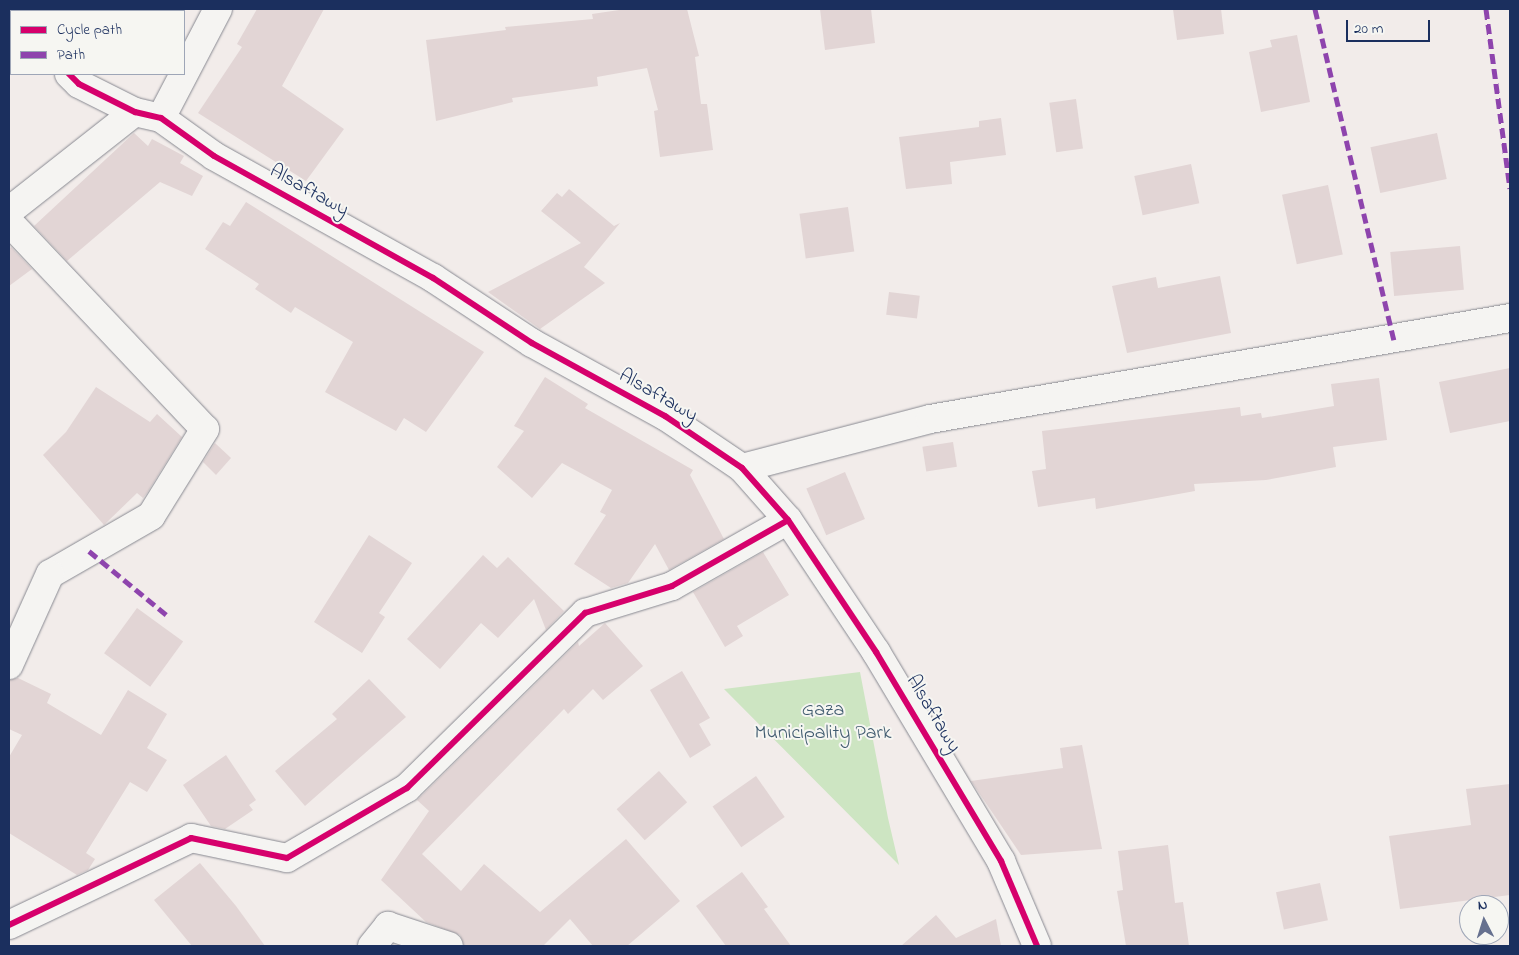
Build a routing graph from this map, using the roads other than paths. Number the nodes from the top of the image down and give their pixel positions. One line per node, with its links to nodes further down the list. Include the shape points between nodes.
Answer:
1 (218, 9): 2 (street)
2 (185, 72)
3 (70, 75): 5 (street, Alsaftawy, via 79,84)
4 (183, 75): 6 (street)
5 (135, 112): 6 (street, Alsaftawy); 7 (street)
6 (161, 118): 10 (street, Alsaftawy, via 214,156 433,278 532,344 665,416)
7 (9, 211)
8 (9, 222): 12 (street, via 205,429 150,516 50,574)
9 (1510, 318): 10 (street, via 930,419)
10 (742, 468): 11 (street, Alsaftawy)
11 (788, 520): 13 (street, via 672,586 585,613 407,788 287,858 191,838); 16 (street, Alsaftawy, via 876,652 1001,861)
12 (9, 665)
13 (9, 926)
14 (372, 946): 15 (street, via 388,926)
15 (449, 946)
16 (1037, 946)

